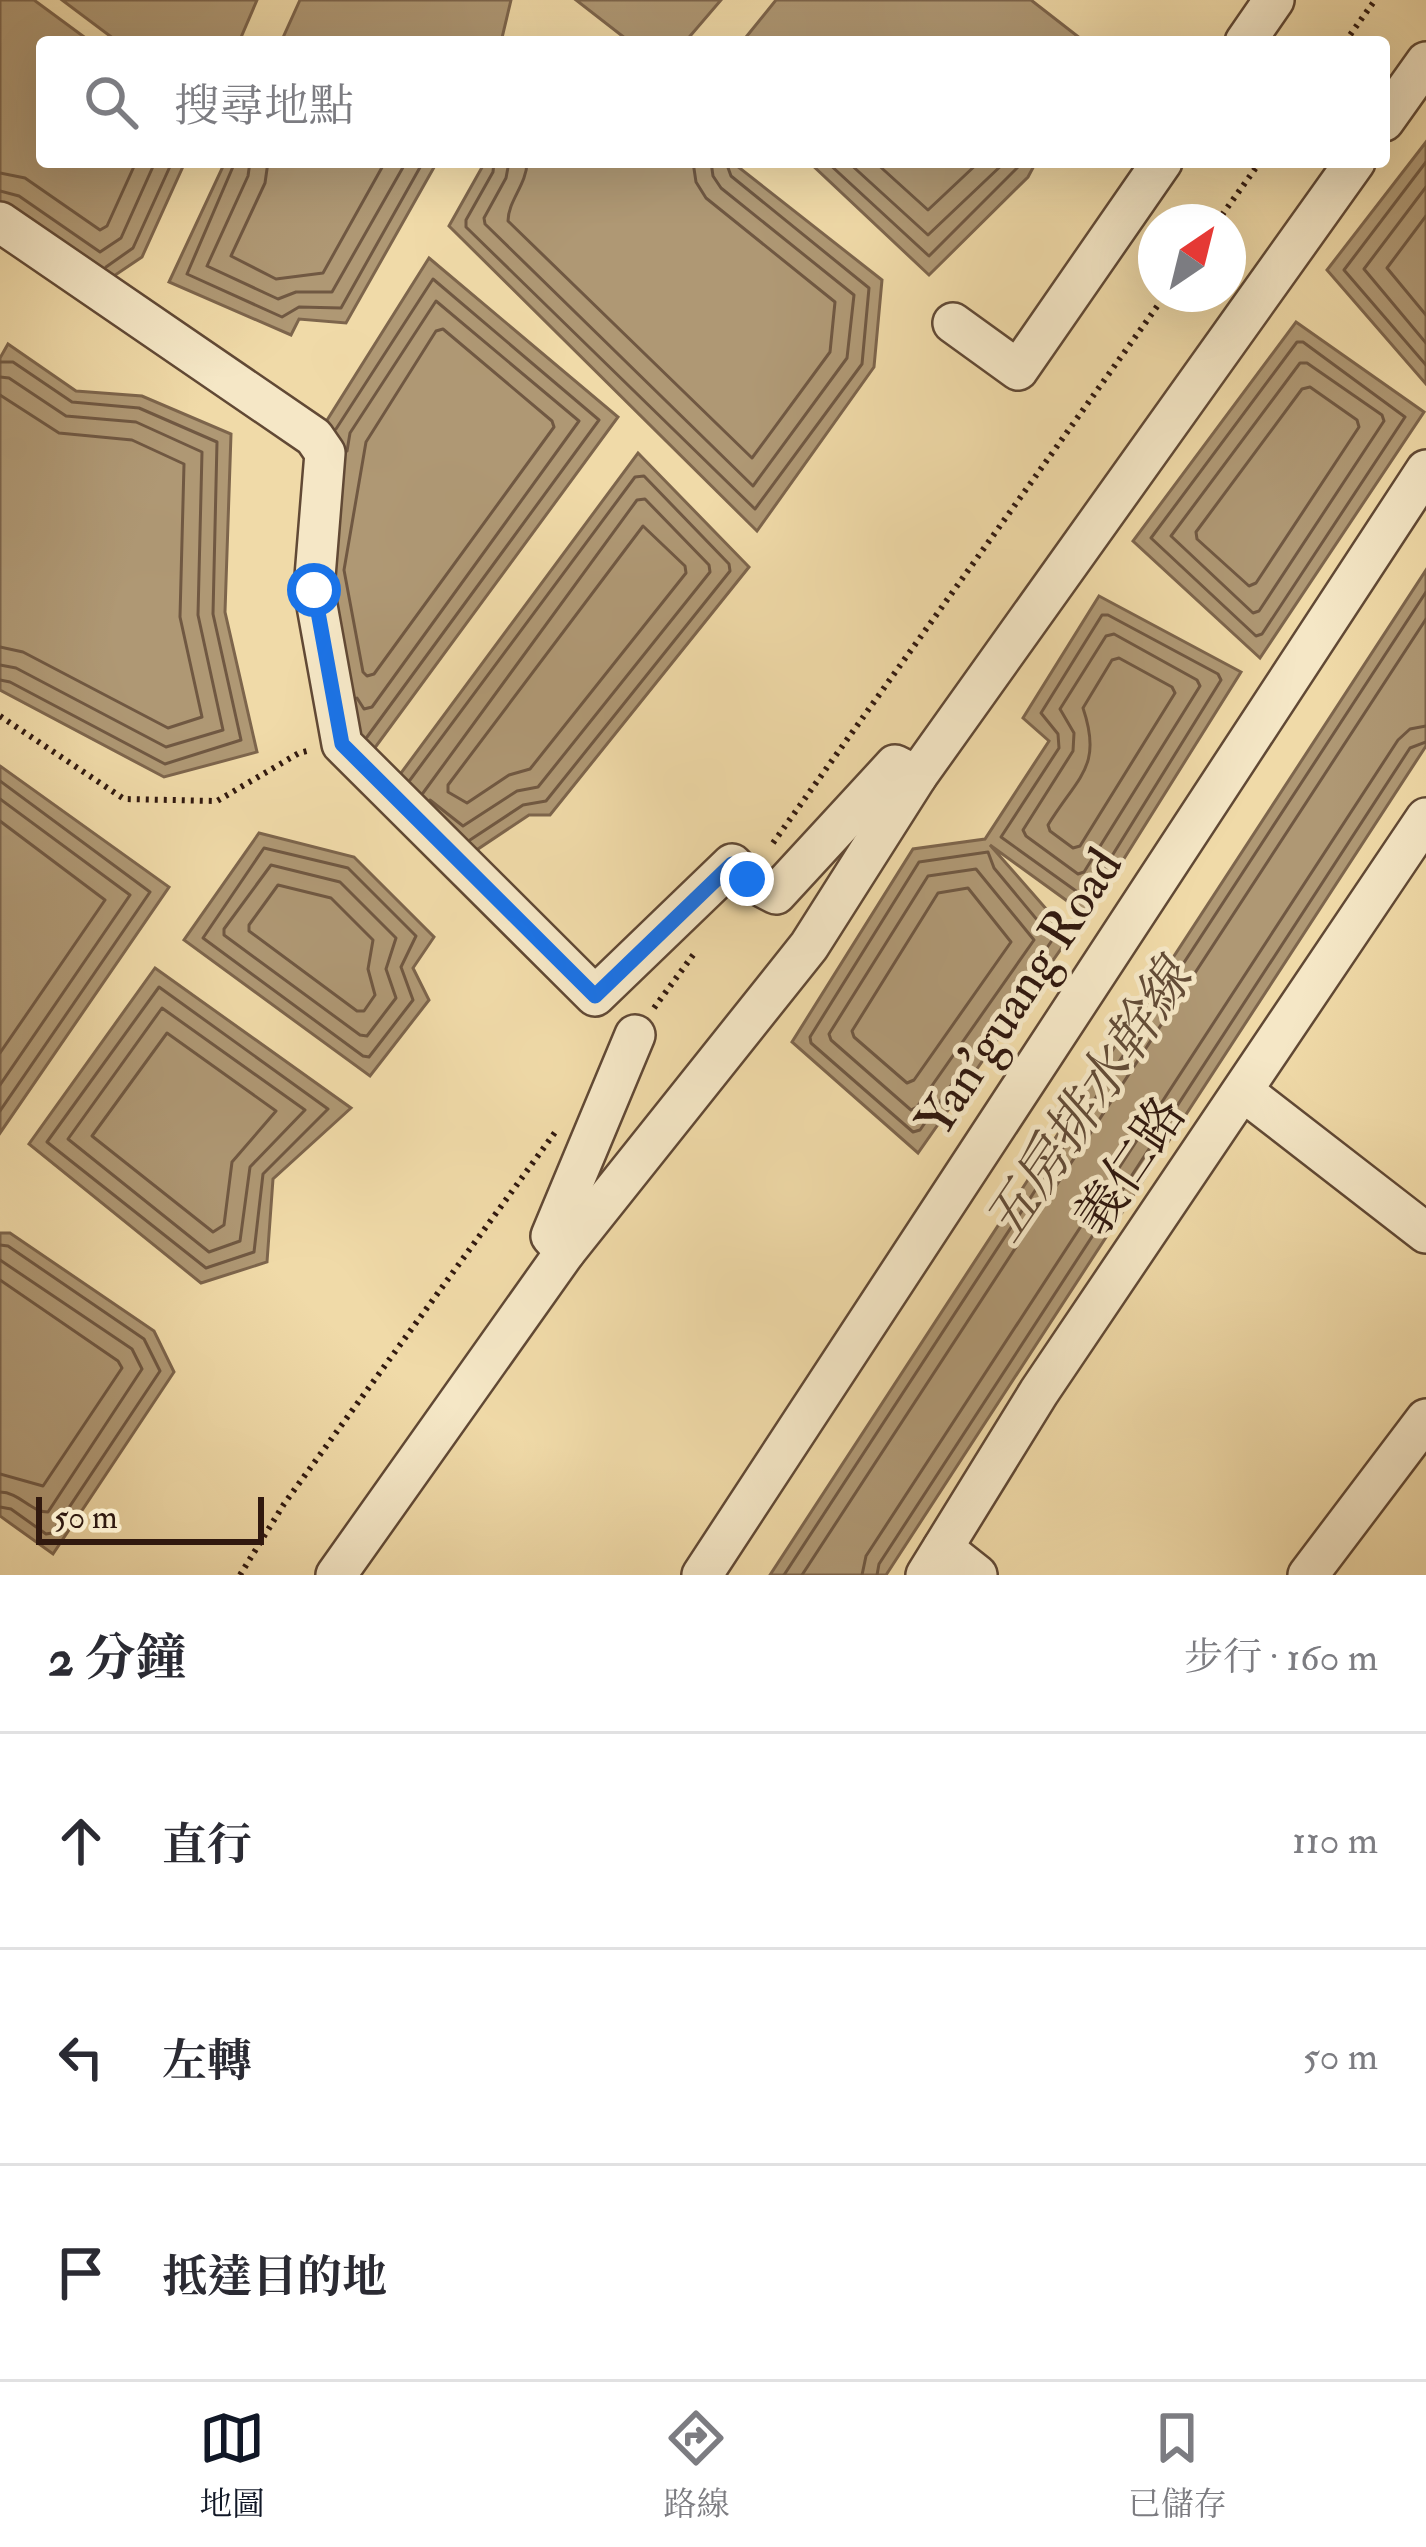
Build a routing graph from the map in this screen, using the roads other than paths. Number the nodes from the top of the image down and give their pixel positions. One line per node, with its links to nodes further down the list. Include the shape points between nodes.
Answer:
1 (1274, 0): 2 (street)
2 (1249, 36)
3 (1426, 62): 4 (street)
4 (1390, 113)
5 (1158, 168): 8 (street, via 1018,370)
6 (1350, 168): 10 (street)
7 (0, 222): 10 (street, via 314,436 326,453 314,590 342,744 595,996 732,864 776,894 895,765)
8 (953, 323)
9 (1426, 470): 19 (street, Yan'guang Road)
10 (917, 776): 15 (street, via 808,946)
11 (1426, 818): 13 (street, 義仁路)
12 (635, 1035): 15 (street, via 551,1236)
13 (1244, 1092): 14 (street); 17 (street, 義仁路)
14 (1426, 1233)
15 (565, 1252): 18 (street)
16 (1426, 1419): 21 (street)
17 (934, 1562): 20 (street)
18 (336, 1575)
19 (702, 1575)
20 (977, 1575)
21 (1308, 1575)

